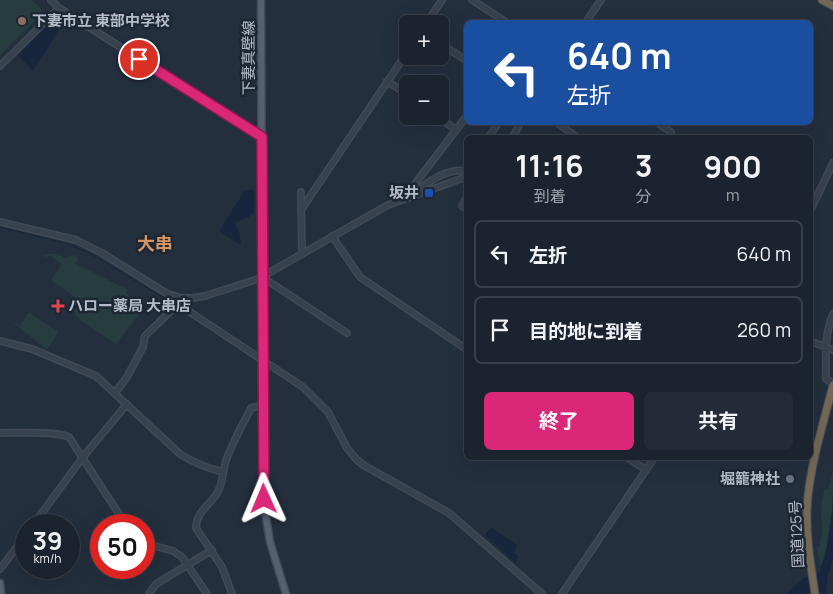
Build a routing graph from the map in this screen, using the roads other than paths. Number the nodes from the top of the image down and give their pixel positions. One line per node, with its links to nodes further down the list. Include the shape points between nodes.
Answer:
1 (51, 0): 8 (street)
2 (261, 0): 25 (main road, 下妻真壁線)
3 (442, 0): 9 (street)
4 (472, 0): 10 (street)
5 (601, 0): 11 (street)
6 (822, 0): 7 (highway)
7 (833, 6)
8 (59, 8): 15 (street); 25 (street)
9 (432, 15)
10 (503, 20)
11 (587, 20)
12 (449, 50): 13 (street)
13 (464, 59)
14 (399, 64): 16 (street)
15 (0, 66)
16 (387, 81): 17 (street); 33 (street)
17 (399, 90)
18 (464, 120): 22 (street)
19 (449, 125): 22 (street)
20 (560, 125): 23 (street)
21 (660, 125): 24 (street, via 671,132)
22 (456, 130): 31 (street)
23 (573, 135)
24 (669, 135)
25 (262, 137): 37 (main road, 下妻真壁線)
26 (833, 163): 32 (street)
27 (464, 171): 30 (street, via 448,173)
28 (464, 178): 30 (street)
29 (301, 192): 33 (street)
30 (415, 194): 31 (street)
31 (405, 198): 35 (street)
32 (813, 206)
33 (301, 210): 36 (street)
34 (0, 222): 38 (street, via 88,245)
35 (332, 236): 36 (street); 45 (street, via 360,277)
36 (302, 254): 37 (street)
37 (262, 276): 38 (street, via 205,296); 41 (street); 47 (main road, 下妻真壁線)
38 (180, 298): 39 (street)
39 (177, 305): 47 (street); 49 (street, via 145,336 144,346)
40 (833, 314): 44 (street)
41 (348, 333)
42 (0, 341): 49 (street, via 64,361 96,376)
43 (813, 342): 44 (street)
44 (825, 347): 46 (street); 48 (street, via 826,379)
45 (464, 348)
46 (833, 350)
47 (263, 359): 51 (main road, 下妻真壁線); 71 (street, via 320,403 356,460 449,513)
48 (833, 384): 73 (highway, 国道125号, via 808,498 807,524)
49 (115, 393): 50 (street)
50 (127, 404): 53 (street); 57 (street, via 180,454 204,468)
51 (263, 405): 57 (street, via 251,408); 70 (main road, 下妻真壁線, via 264,499 270,542)
52 (0, 433): 53 (street, via 67,436)
53 (83, 457): 58 (street); 59 (street)
54 (631, 460): 56 (street)
55 (653, 460): 56 (street)
56 (646, 470): 72 (street)
57 (223, 472): 62 (street, via 216,494 196,520 196,528)
58 (41, 514)
59 (119, 514)
60 (155, 546): 63 (street, via 174,551)
61 (15, 549): 64 (street)
62 (212, 550): 63 (street); 69 (street)
63 (188, 564): 67 (street, via 156,584); 68 (street)
64 (0, 569)
65 (0, 583): 66 (main road)
66 (1, 594)
67 (149, 594)
68 (207, 594)
69 (232, 594)
70 (285, 594)
71 (542, 594)
72 (562, 594)
73 (815, 594)

